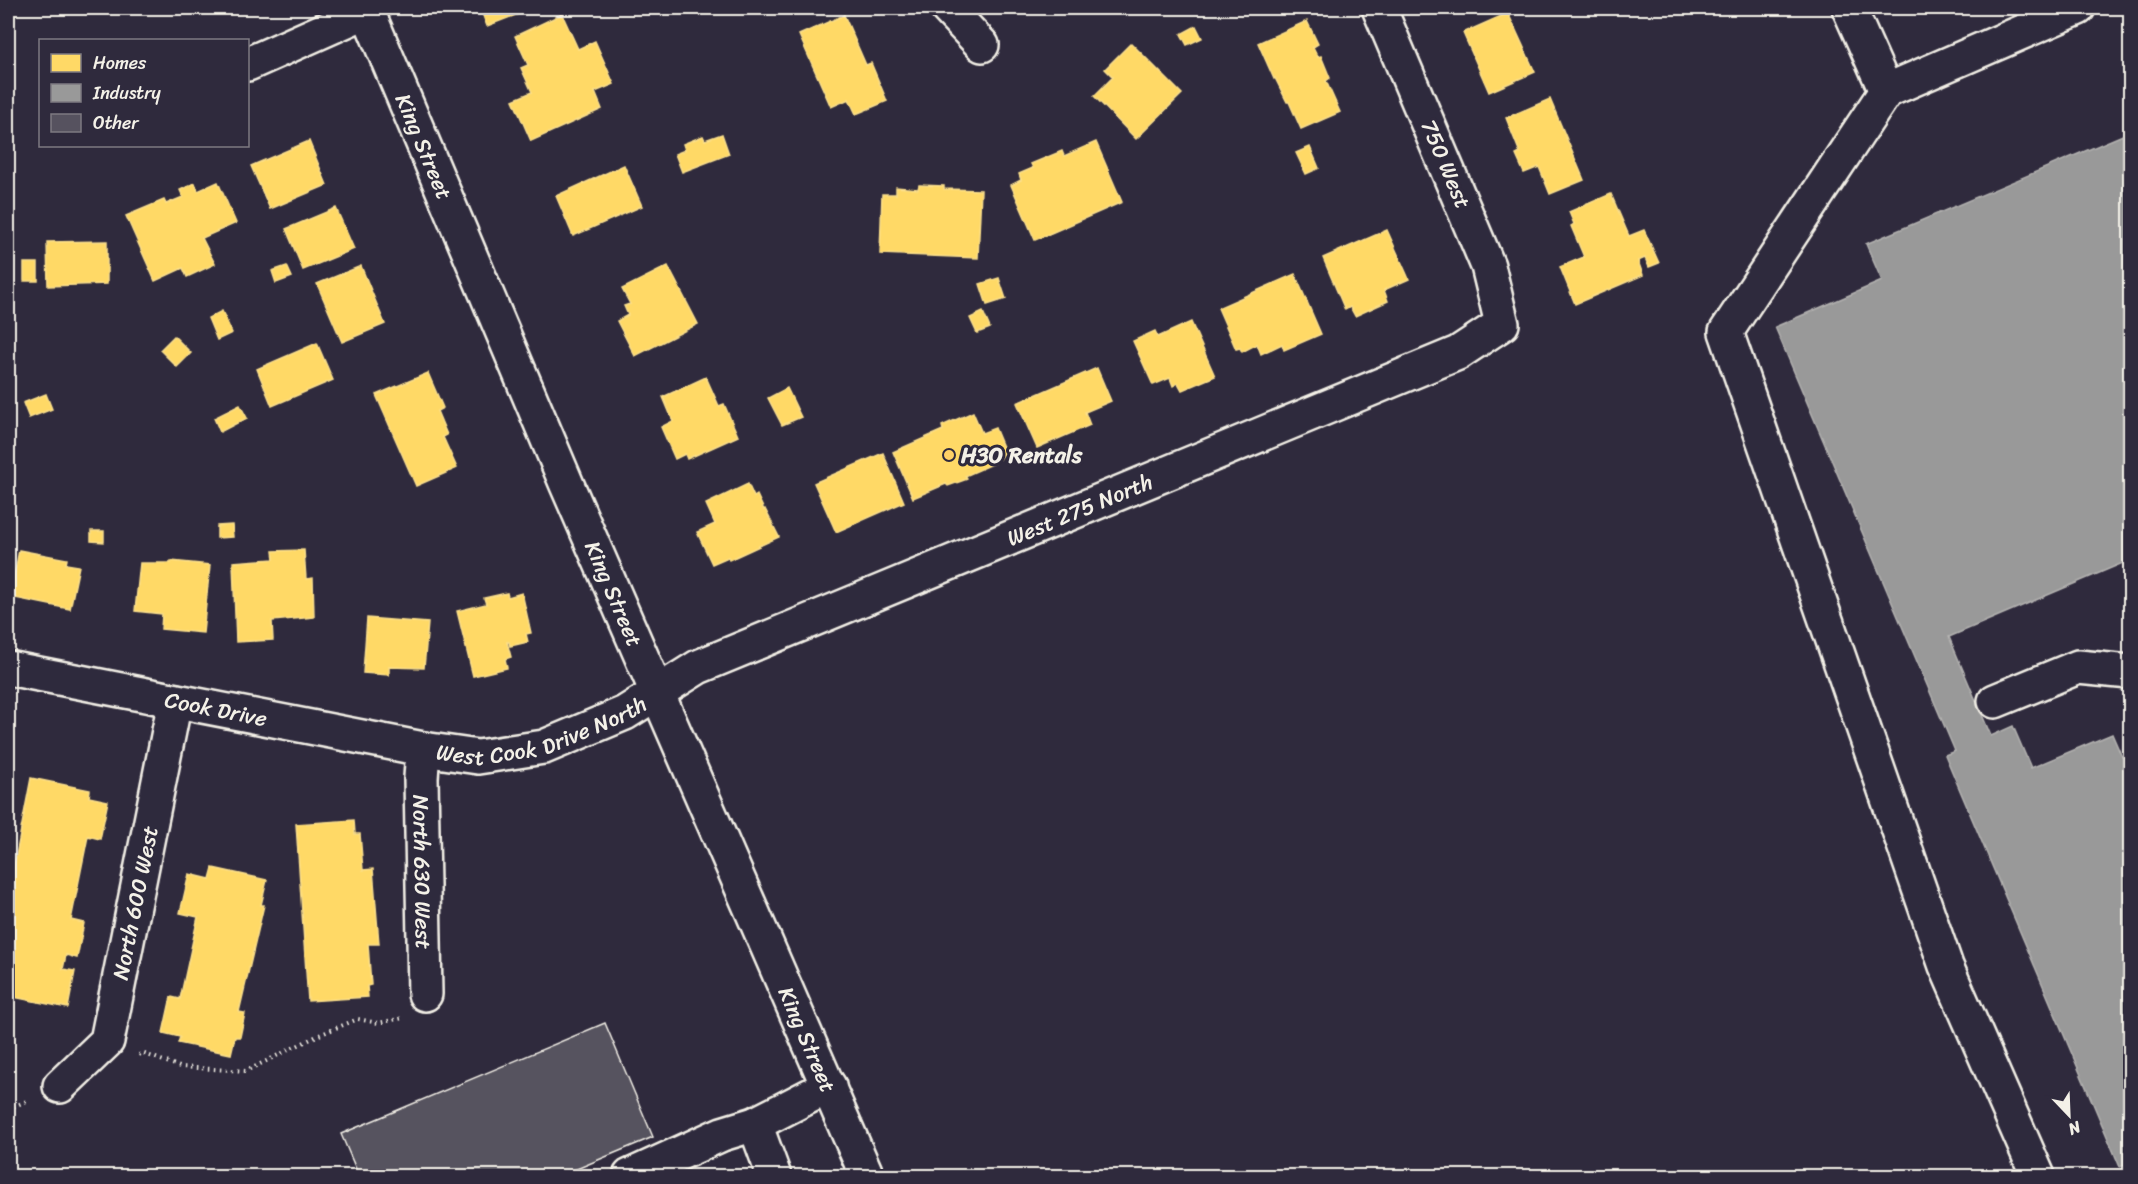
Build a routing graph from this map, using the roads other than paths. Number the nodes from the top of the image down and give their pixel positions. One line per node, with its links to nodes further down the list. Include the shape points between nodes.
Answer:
1 (946, 8): 6 (street)
2 (1380, 8): 9 (street, 750 West, via 1488,266)
3 (1849, 8): 8 (street)
4 (2078, 8): 8 (street)
5 (367, 9): 7 (street); 12 (street, King Street)
6 (982, 45)
7 (249, 64)
8 (1886, 92): 23 (street, via 1726,332 1946,966)
9 (1502, 324): 12 (street, West 275 North, via 1458,353 698,667)
10 (8, 668): 14 (street, Cook Drive)
11 (2130, 672): 13 (street, via 2078,667)
12 (657, 694): 15 (street, West Cook Drive North, via 625,713 544,747 478,757); 18 (street, King Street)
13 (1995, 700)
14 (175, 701): 15 (street, Cook Drive); 17 (street, North 600 West, via 107,1041)
15 (423, 749): 16 (street, North 630 West)
16 (425, 994)
17 (60, 1086)
18 (829, 1086): 19 (street); 22 (street, King Street)
19 (755, 1124): 20 (street, via 722,1134); 21 (street)
20 (630, 1176)
21 (774, 1176)
22 (867, 1176)
23 (2038, 1176)

